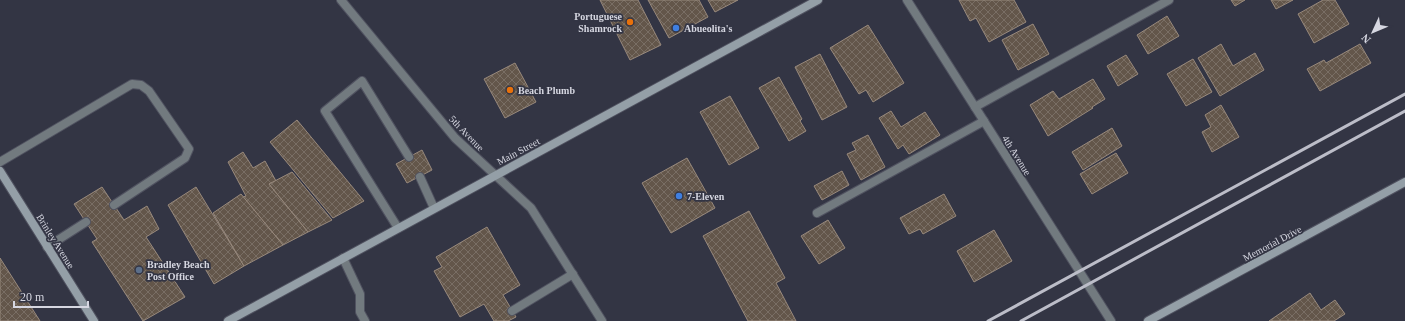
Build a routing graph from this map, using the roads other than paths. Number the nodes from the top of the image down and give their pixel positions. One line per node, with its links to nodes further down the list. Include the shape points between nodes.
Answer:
1 (341, 0): 10 (street, 5th Avenue, via 455,138)
2 (818, 0): 10 (main road, Main Street)
3 (907, 0): 5 (street, 4th Avenue)
4 (1169, 0): 5 (street)
5 (975, 107): 6 (street, 4th Avenue)
6 (984, 121): 15 (street); 26 (street, 4th Avenue)
7 (409, 157): 17 (street, via 362,81 325,111)
8 (0, 162): 13 (street, via 132,84 141,85 149,91 189,149 185,158)
9 (0, 172): 18 (main road, Brinley Avenue)
10 (495, 175): 14 (main road, Main Street); 20 (street, 5th Avenue, via 531,208)
11 (420, 177): 14 (street)
12 (1405, 182): 27 (main road, Memorial Drive)
13 (114, 205)
14 (434, 208): 17 (main road, Main Street)
15 (817, 213)
16 (86, 222): 18 (street)
17 (398, 228): 19 (main road, Main Street)
18 (47, 247): 22 (main road, Brinley Avenue)
19 (343, 258): 23 (main road, Main Street); 24 (street, via 360,294 360,312)
20 (573, 274): 21 (street); 25 (street, 5th Avenue)
21 (512, 311)
22 (94, 321)
23 (228, 321)
24 (365, 321)
25 (602, 321)
26 (1112, 321)
27 (1148, 321)

